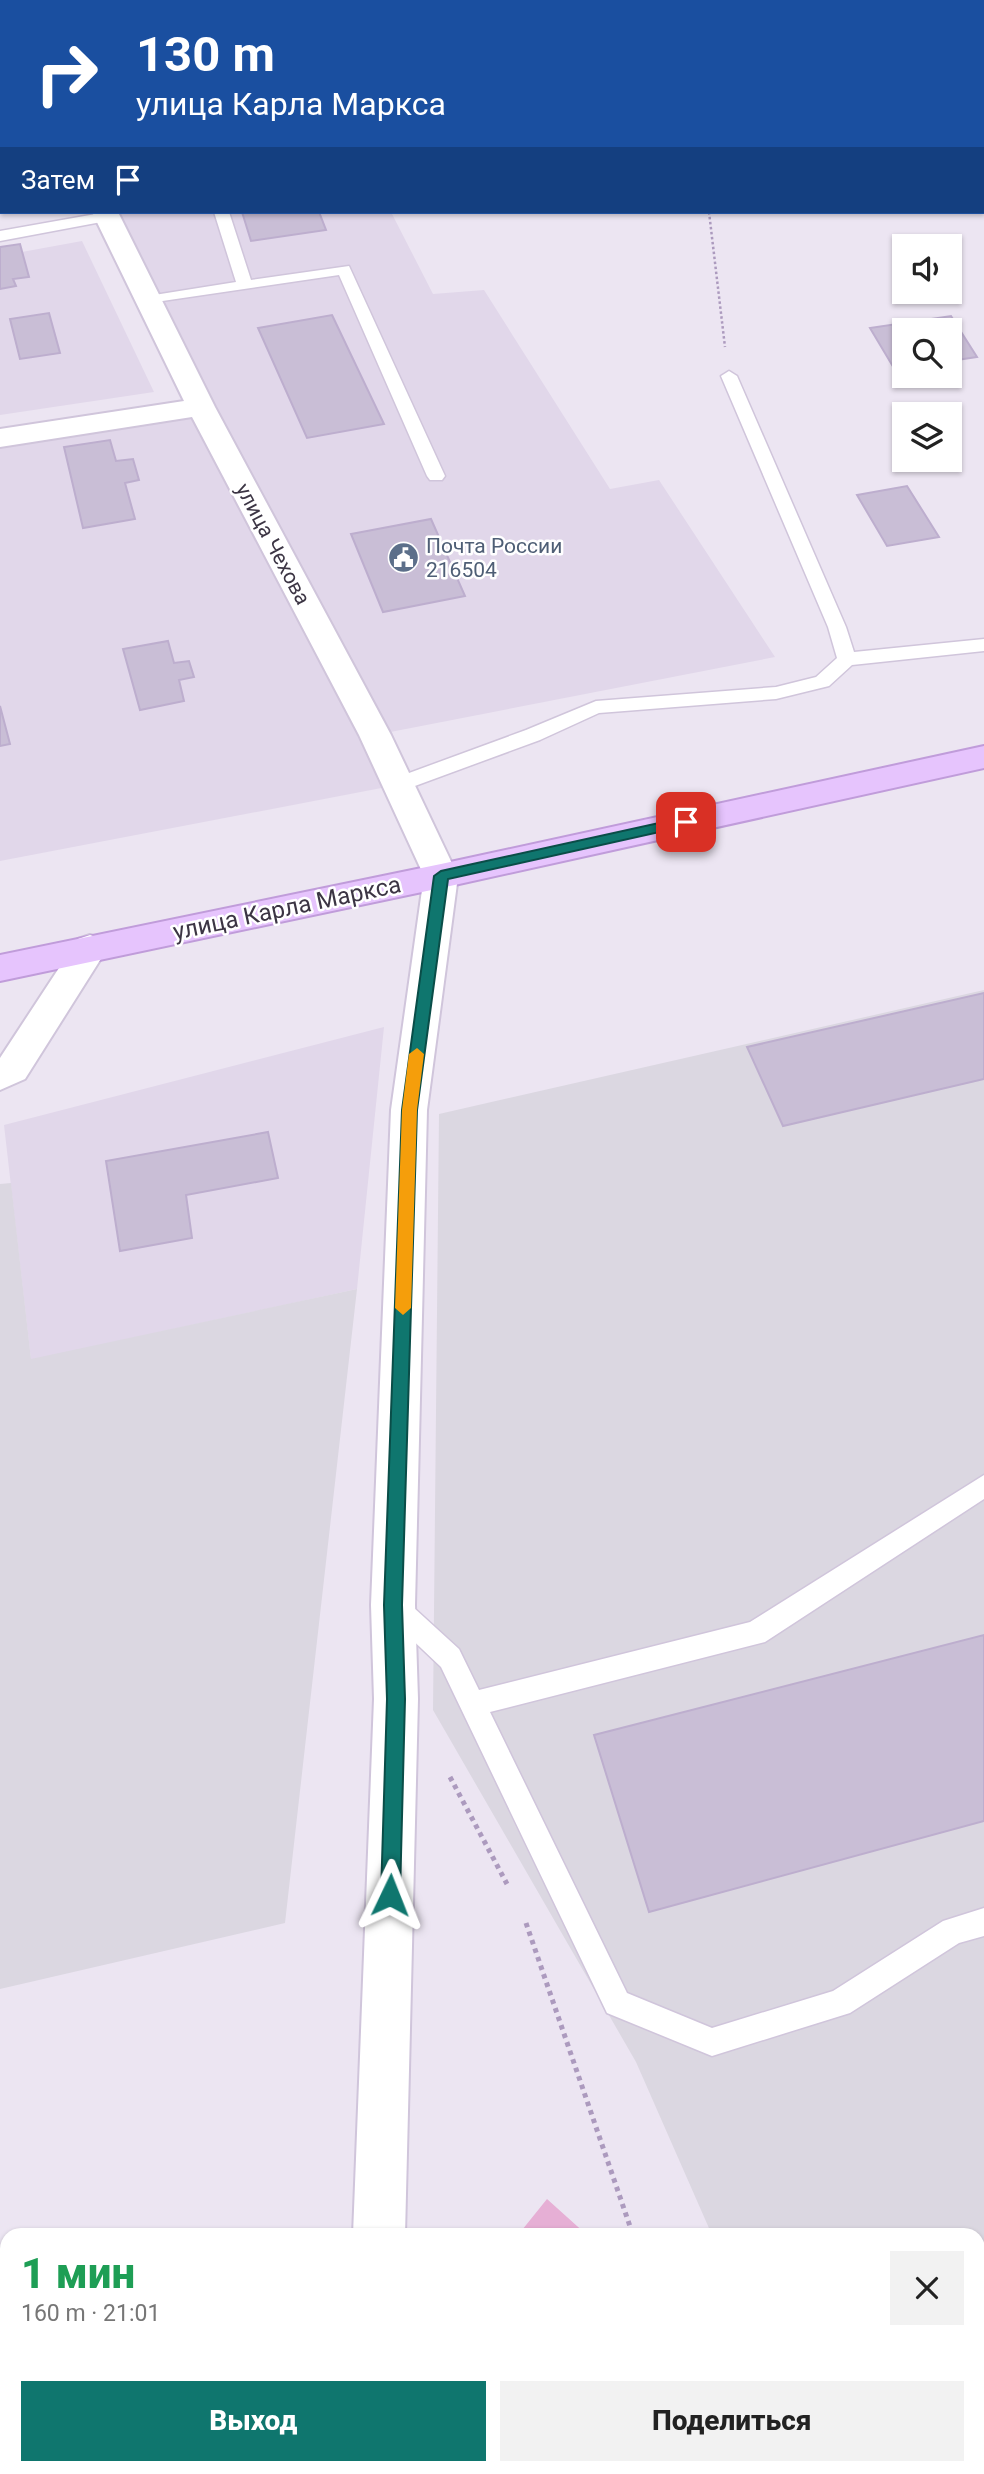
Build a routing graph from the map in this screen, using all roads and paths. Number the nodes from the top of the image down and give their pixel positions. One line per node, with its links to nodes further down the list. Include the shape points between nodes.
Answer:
1 (106, 214): 4 (lane); 6 (street, улица Чехова)
2 (222, 214): 5 (lane)
3 (709, 214): 7 (path)
4 (0, 236)
5 (245, 285): 6 (lane); 10 (lane, via 344,269)
6 (148, 301): 8 (street, улица Чехова)
7 (729, 376): 12 (lane, via 837,627)
8 (201, 407): 9 (street); 14 (street, улица Чехова)
9 (0, 438)
10 (436, 476)
11 (984, 645): 12 (lane)
12 (846, 659): 14 (lane, via 822,682 776,693 596,707)
13 (984, 757): 15 (main road, улица Карла Маркса)
14 (397, 785): 15 (street, улица Чехова)
15 (441, 876): 16 (main road, улица Карла Маркса); 20 (street, via 409,1110)
16 (90, 948): 17 (main road, улица Карла Маркса); 18 (street, via 12,1069)
17 (0, 968)
18 (0, 1076)
19 (984, 1486): 21 (lane, via 756,1633)
20 (393, 1605): 21 (lane, via 450,1658); 26 (street, via 396,1699)
21 (473, 1704): 25 (lane, via 617,2003 712,2042 840,2003 953,1931)
22 (444, 1767): 23 (path)
23 (509, 1889)
24 (522, 1913): 27 (path)
25 (984, 1922)
26 (376, 2228)
27 (631, 2228)

